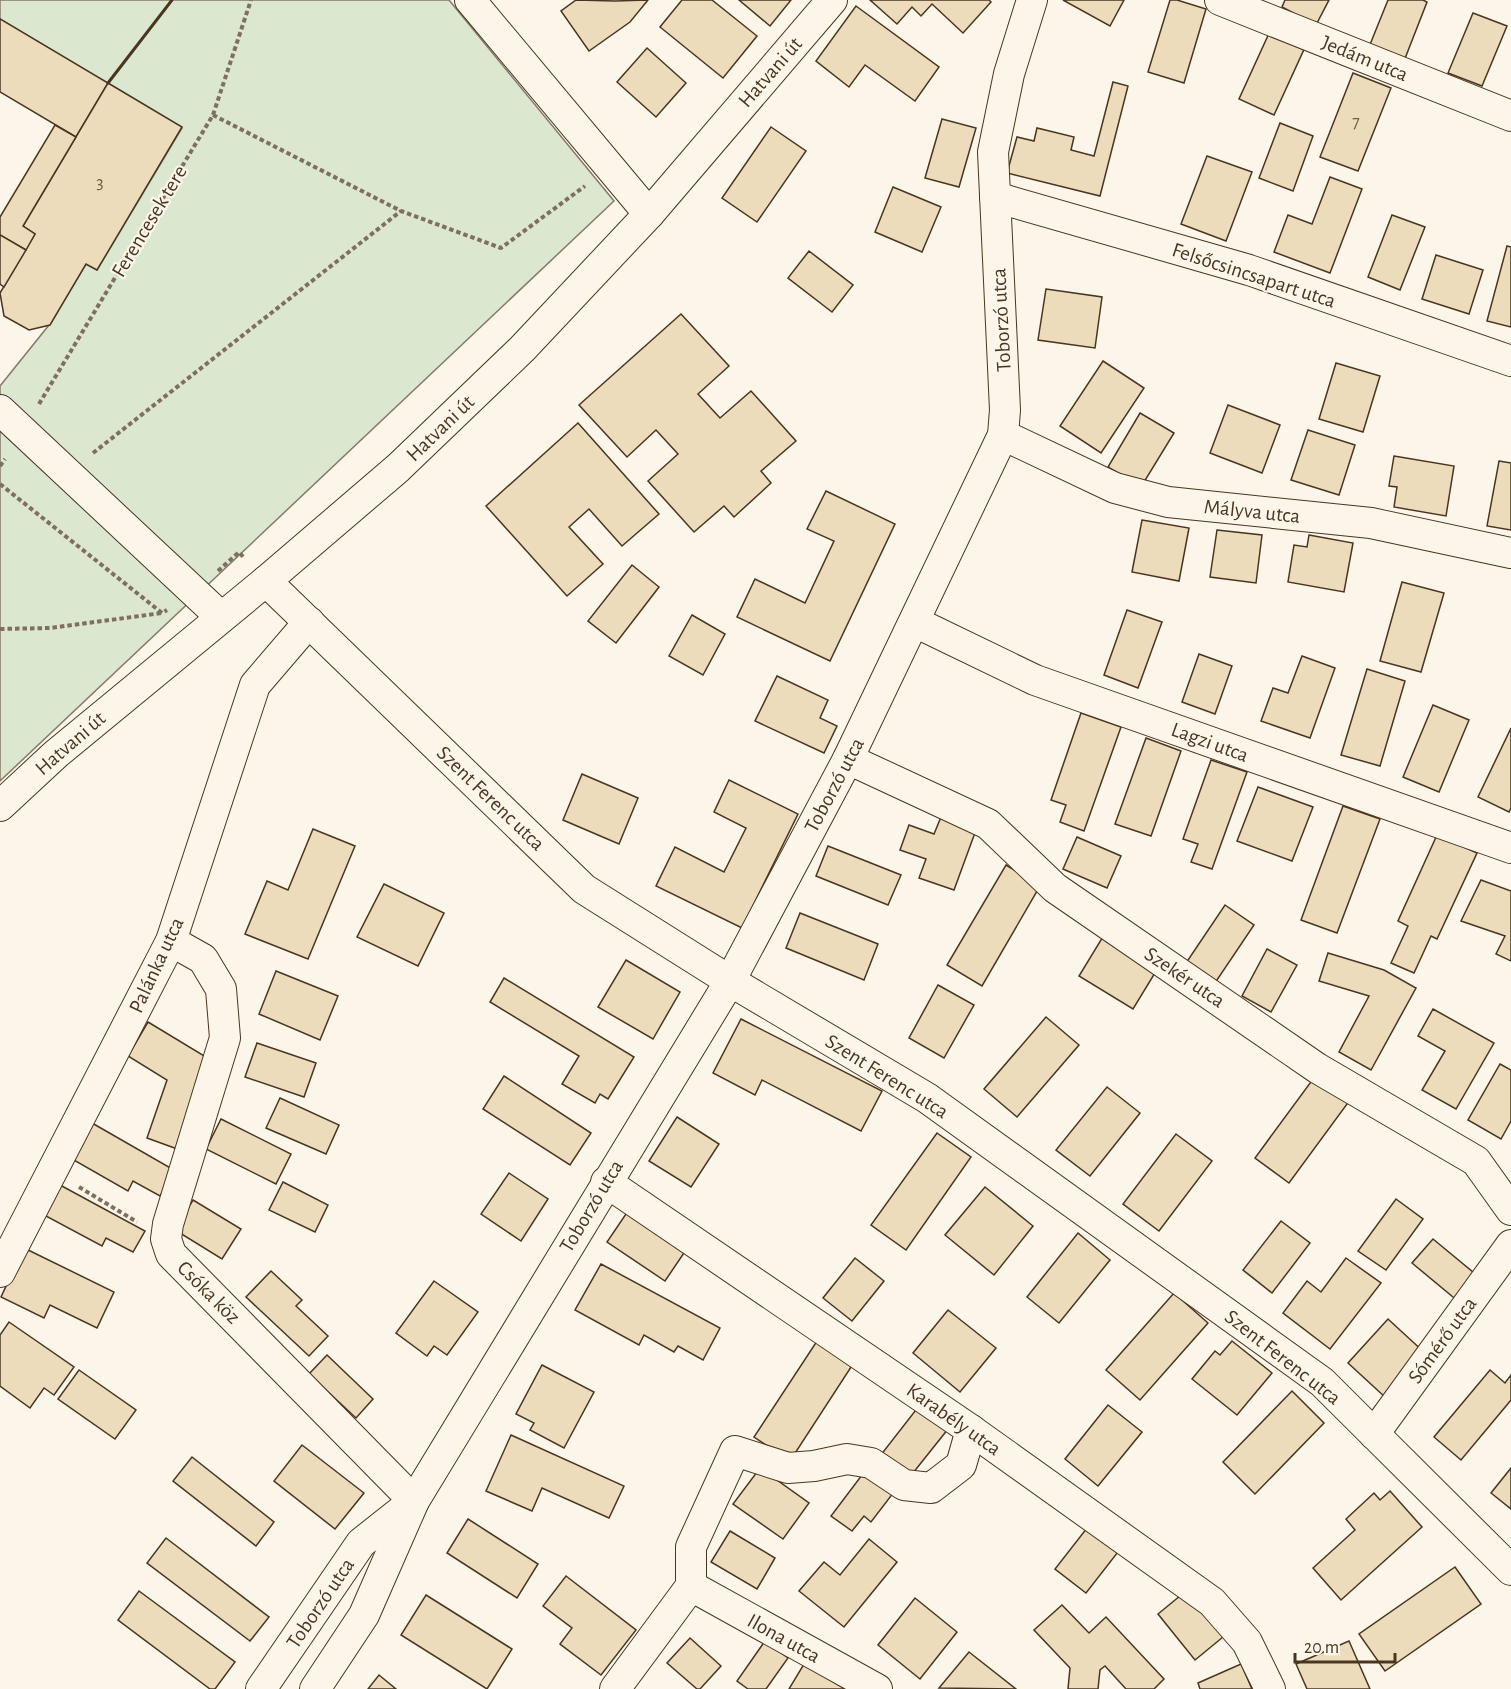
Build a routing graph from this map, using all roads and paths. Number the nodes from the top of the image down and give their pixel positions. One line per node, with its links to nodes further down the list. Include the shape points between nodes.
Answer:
1 (251, 0): 6 (path, Ferencesek tere)
2 (470, 0): 8 (street)
3 (832, 0): 11 (street, Hatvani út)
4 (1032, 0): 9 (street, Toborzó utca, via 1009,74 993,152)
5 (1220, 0): 7 (street, Jedám utca)
6 (213, 115): 10 (path); 14 (path, Ferencesek tere)
7 (1511, 116)
8 (610, 168): 10 (path, via 501,248); 11 (street)
9 (995, 197): 12 (street, Felsőcsincsapart utca, via 1249,270); 15 (street, Toborzó utca)
10 (401, 211): 16 (path)
11 (649, 214): 18 (street, Hatvani út, via 522,348 398,468)
12 (1511, 361)
13 (0, 410): 14 (street)
14 (23, 432): 16 (street)
15 (1003, 435): 17 (street, Mályva utca, via 1115,489 1168,502 1371,523); 22 (street, Toborzó utca)
16 (67, 473): 20 (street)
17 (1511, 553)
18 (266, 581): 20 (street, Hatvani út); 21 (street, Szent Ferenc utca)
19 (162, 613): 23 (path)
20 (221, 617): 25 (street, Hatvani út, via 56,754)
21 (309, 622): 27 (street, Palánka utca, via 255,685); 28 (street, Szent Ferenc utca, via 584,889)
22 (915, 622): 24 (street, Toborzó utca); 26 (street, Lagzi utca, via 1035,680)
23 (0, 629)
24 (848, 759): 28 (street, Toborzó utca); 31 (street, Szekér utca, via 988,824 1055,888 1317,1068 1476,1161)
25 (0, 806)
26 (1511, 848)
27 (171, 941): 29 (street, Palánka utca); 32 (street, Csóka köz, via 203,959 221,989 225,1038)
28 (730, 981): 30 (street, Toborzó utca); 36 (street, Szent Ferenc utca, via 927,1098 1322,1382)
29 (53, 1172): 32 (path); 34 (street, Palánka utca)
30 (606, 1182): 35 (street, Karabély utca); 37 (street, Toborzó utca)
31 (1511, 1210)
32 (166, 1239): 37 (street, Csóka köz, via 171,1254)
33 (1511, 1245): 36 (street, Sómérő utca)
34 (0, 1272)
35 (971, 1430): 39 (street, via 961,1465 931,1488 904,1485 871,1463 847,1459 788,1468 735,1451 691,1547); 44 (street, Karabély utca, via 1212,1602 1247,1642)
36 (1374, 1434): 38 (street, Szent Ferenc utca)
37 (414, 1501): 40 (street, Toborzó utca, via 361,1543); 41 (street, Toborzó utca, via 364,1615)
38 (1511, 1570)
39 (691, 1586): 42 (street); 43 (street, Ilona utca)
40 (261, 1689)
41 (315, 1689)
42 (615, 1689)
43 (877, 1689)
44 (1270, 1689)

